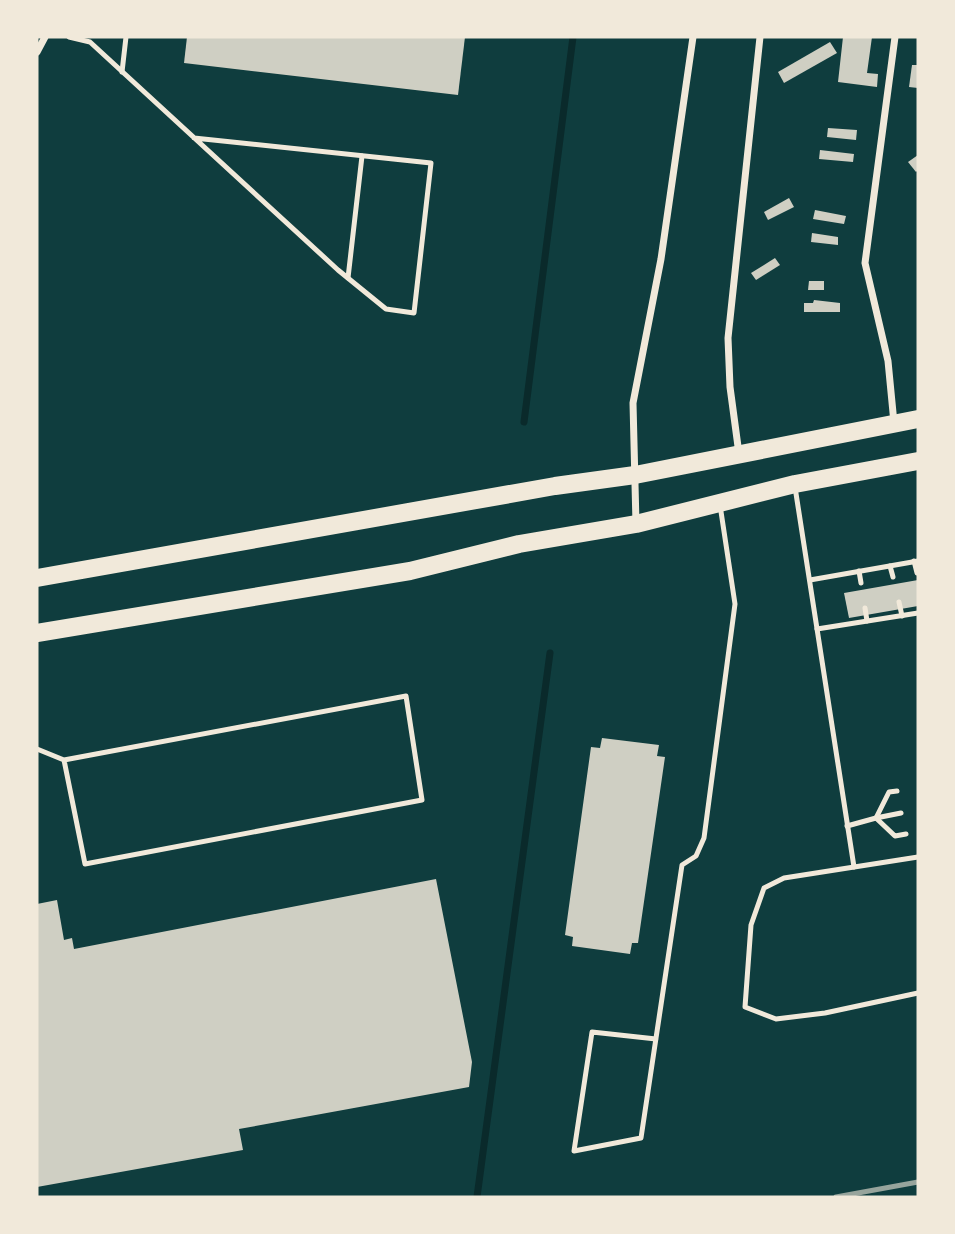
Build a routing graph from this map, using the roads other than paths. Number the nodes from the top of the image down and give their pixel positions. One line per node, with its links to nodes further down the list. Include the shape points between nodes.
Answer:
1 (45, 37): 7 (street)
2 (69, 37): 8 (lane, via 90,42)
3 (126, 37): 8 (lane)
4 (693, 37): 16 (street, via 661,259 633,403)
5 (760, 37): 14 (street, via 728,338)
6 (895, 37): 13 (street, via 865,263 888,361)
7 (37, 52)
8 (122, 72): 9 (lane)
9 (194, 138): 10 (lane); 11 (lane)
10 (362, 156): 11 (lane); 11 (lane, via 431,163 414,313 386,309)
11 (348, 278)
12 (918, 419): 13 (highway)
13 (894, 423): 14 (highway)
14 (739, 455): 16 (highway)
15 (918, 461): 17 (highway)
16 (635, 475): 19 (street); 25 (highway)
17 (795, 484): 18 (highway); 26 (lane)
18 (720, 505): 19 (highway); 45 (lane, via 735,604 704,838 696,856 682,865)
19 (636, 524): 34 (highway, via 519,544 410,570)
20 (916, 561): 21 (lane); 23 (lane)
21 (890, 566): 22 (lane); 24 (lane)
22 (859, 571): 26 (lane); 27 (lane)
23 (917, 573)
24 (893, 577)
25 (37, 578)
26 (810, 580): 33 (lane)
27 (861, 583)
28 (899, 602): 31 (lane)
29 (865, 608): 32 (lane)
30 (918, 613): 31 (lane)
31 (902, 615): 32 (lane)
32 (867, 621): 33 (lane)
33 (817, 629): 40 (lane)
34 (37, 633)
35 (37, 749): 36 (lane)
36 (64, 760): 36 (lane, via 406,696 422,800 85,864)
37 (897, 791): 39 (lane, via 889,792)
38 (901, 813): 39 (lane)
39 (876, 818): 40 (lane); 41 (lane, via 895,836)
40 (847, 826): 43 (lane)
41 (906, 834)
42 (918, 857): 43 (lane)
43 (854, 867): 44 (lane, via 784,878 764,888 751,925 745,1007 776,1019)
44 (918, 993)
45 (656, 1039): 45 (lane, via 641,1138 574,1151 592,1032)

